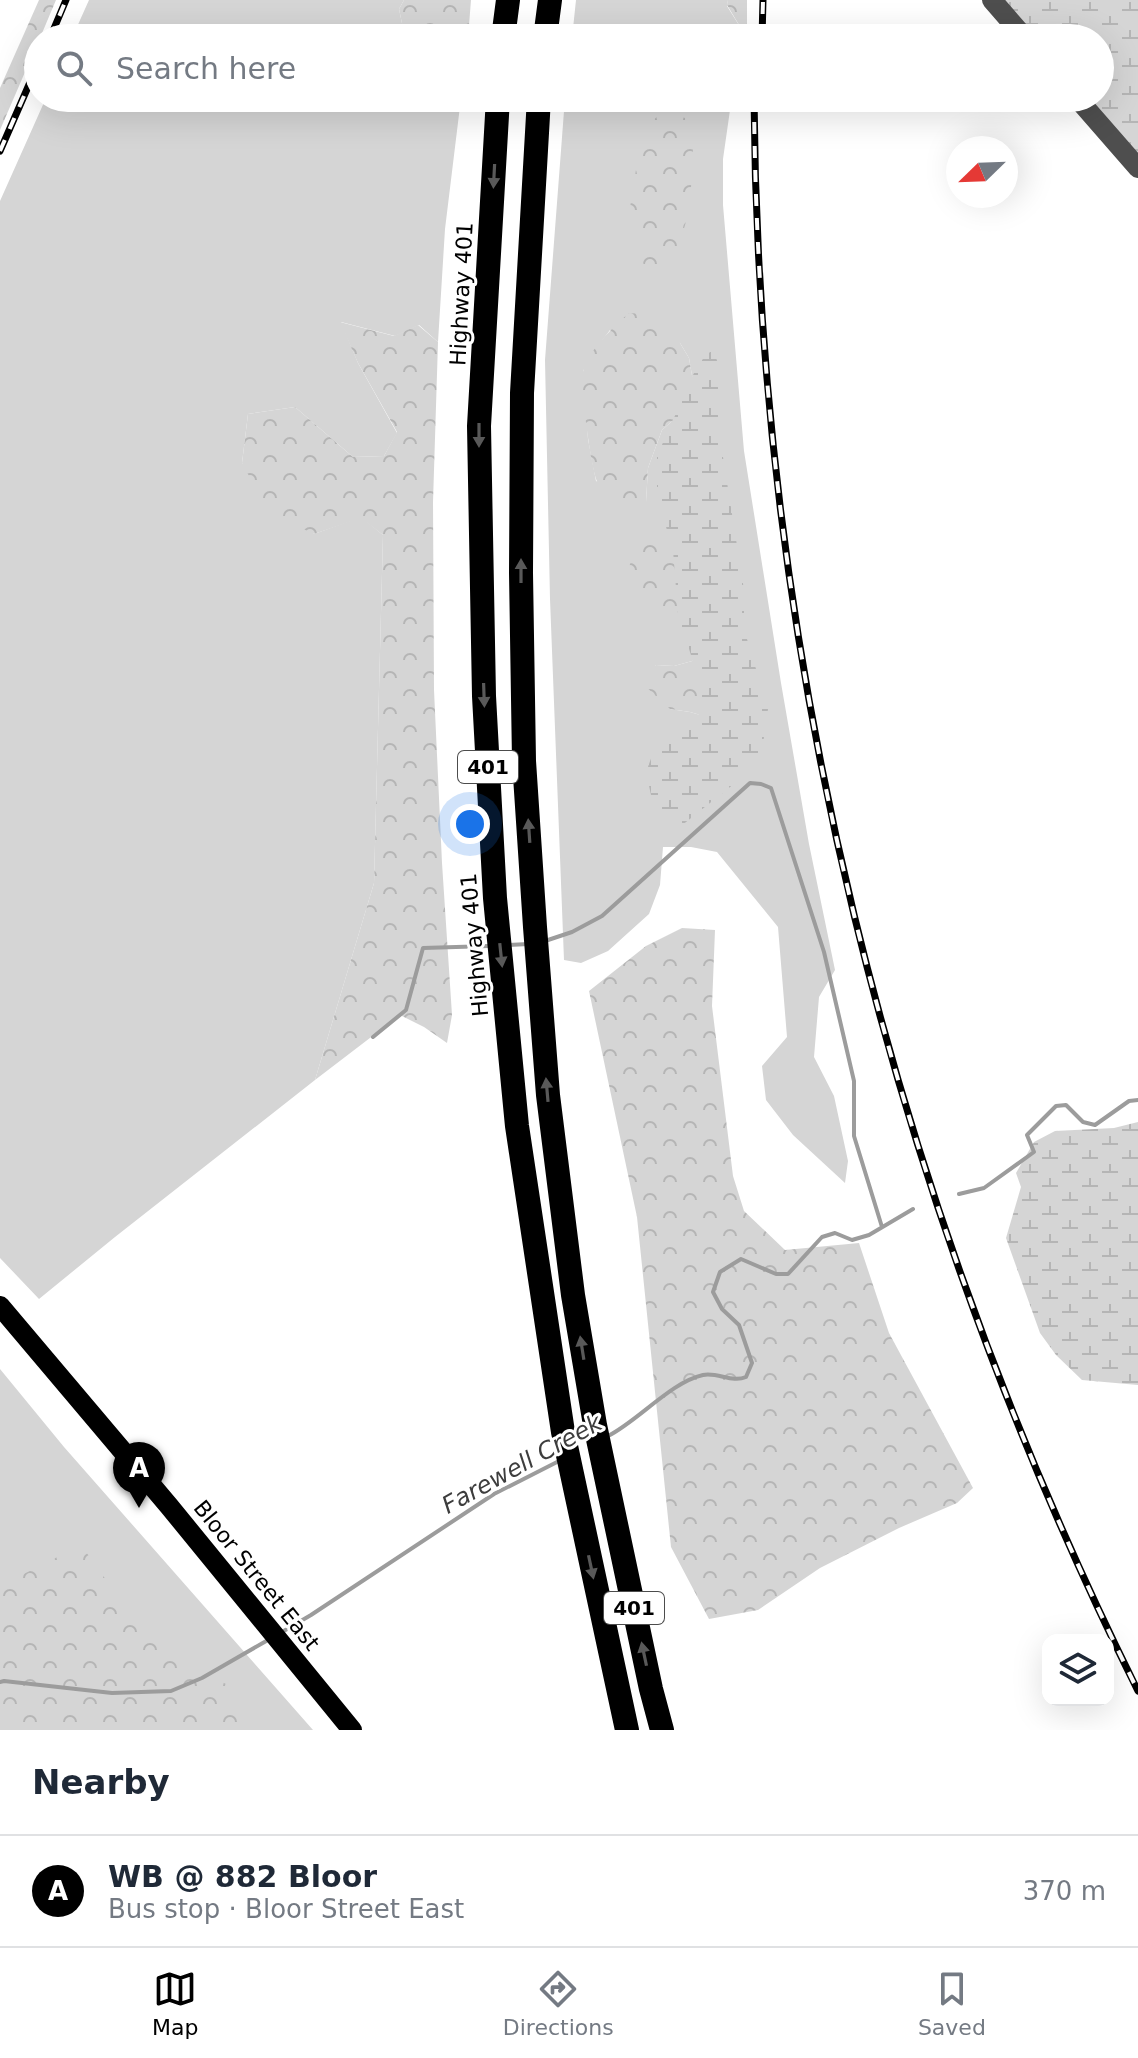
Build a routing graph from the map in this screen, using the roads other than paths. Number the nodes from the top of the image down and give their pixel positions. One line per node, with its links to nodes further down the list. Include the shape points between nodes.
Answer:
1 (508, 0): 4 (highway)
2 (550, 0): 5 (highway)
3 (992, 0): 6 (street)
4 (505, 24)
5 (547, 24)
6 (1013, 24)
7 (497, 112): 13 (highway, Highway 401 / 401, one-way to 13, via 479,426 484,696 495,898 517,1126 563,1432)
8 (538, 112): 14 (highway, 401, one-way to 8, via 595,1425 548,1095 524,761 521,573 522,393)
9 (1089, 112): 10 (street)
10 (1138, 168)
11 (0, 1306): 12 (main road, Bloor Street East)
12 (352, 1730)
13 (627, 1730)
14 (662, 1730)

